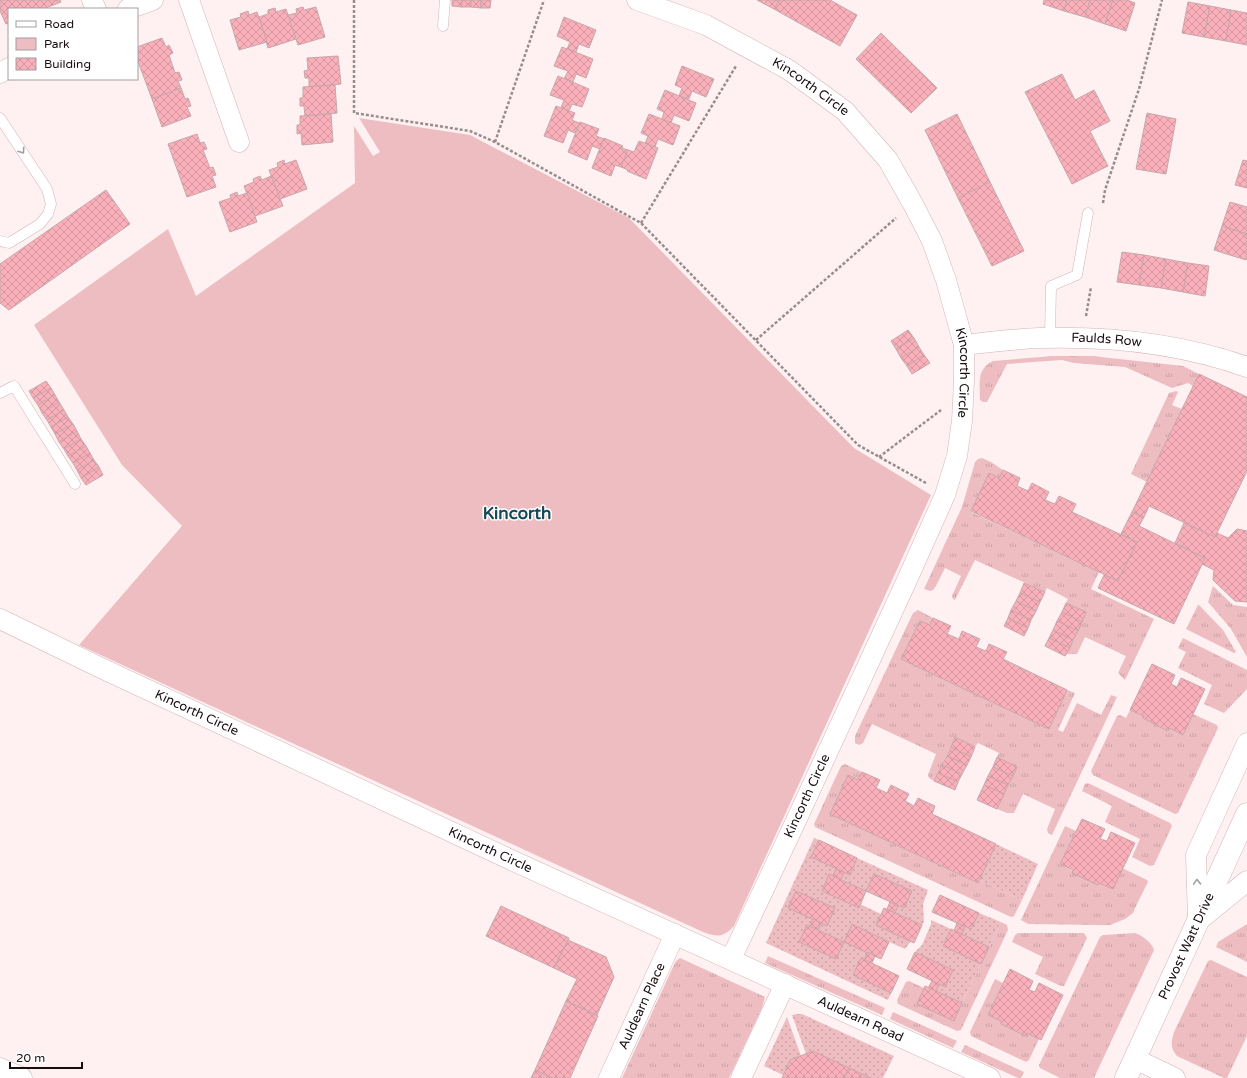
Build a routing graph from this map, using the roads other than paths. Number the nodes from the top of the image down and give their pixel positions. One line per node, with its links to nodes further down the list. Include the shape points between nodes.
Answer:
1 (153, 0): 5 (street)
2 (189, 0): 8 (street)
3 (445, 0): 6 (lane)
4 (637, 0): 12 (street, Kincorth Circle, via 706,25 789,70 845,111 888,160 913,204 935,248)
5 (131, 8)
6 (443, 26)
7 (0, 118): 10 (lane, one-way to 10, via 47,189 51,204 48,214 40,224 10,243)
8 (239, 142)
9 (1088, 213): 11 (lane, via 1077,275 1051,286)
10 (0, 241)
11 (1050, 338): 12 (street, Faulds Row); 13 (street, Faulds Row, via 1154,344 1191,350)
12 (964, 345): 22 (street, Kincorth Circle, via 962,420 957,453 945,495)
13 (1247, 367)
14 (0, 394): 15 (lane, via 14,386)
15 (75, 484)
16 (0, 618): 21 (street, Kincorth Circle, via 120,677)
17 (1247, 743): 20 (street, one-way to 17, via 1196,855)
18 (1247, 814): 20 (street, Provost Watt Drive)
19 (1247, 881): 20 (street)
20 (1198, 921): 24 (street, Provost Watt Drive)
21 (675, 934): 22 (street, Kincorth Circle); 28 (street, Auldearn Place)
22 (730, 959): 23 (street, Auldearn Road)
23 (785, 984): 26 (street, Auldearn Road); 29 (street)
24 (1131, 1068): 30 (street)
25 (0, 1069): 27 (street)
26 (988, 1077)
27 (21, 1078)
28 (609, 1078)
29 (741, 1078)
30 (1175, 1078)

